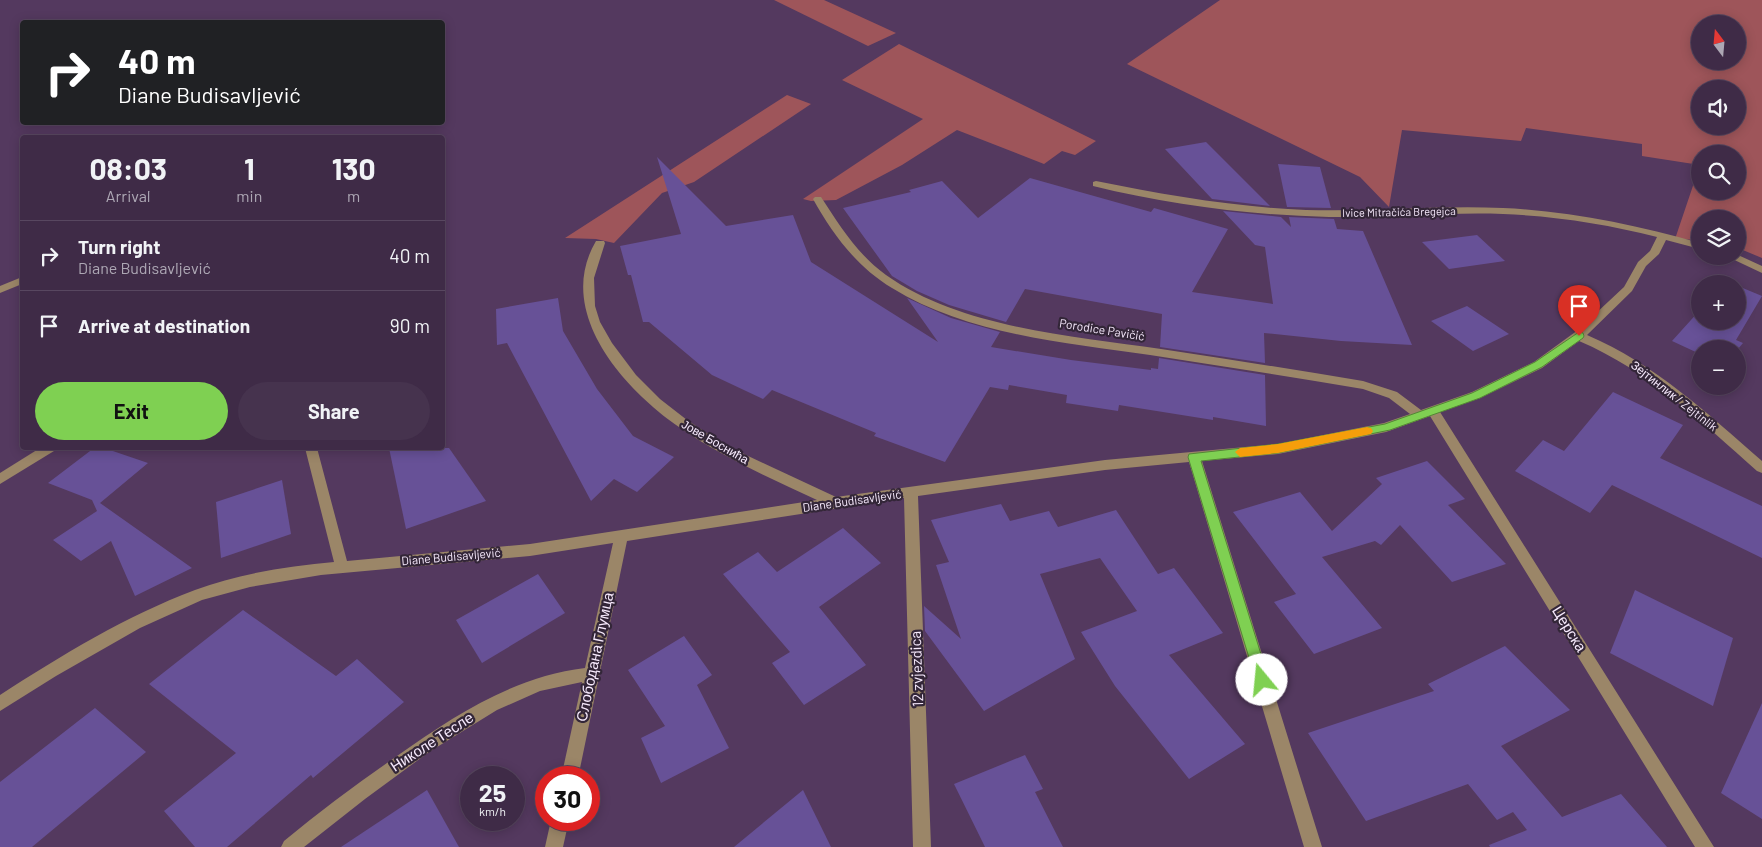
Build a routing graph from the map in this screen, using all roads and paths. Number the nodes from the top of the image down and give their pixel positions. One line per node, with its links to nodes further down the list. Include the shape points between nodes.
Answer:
1 (1096, 184): 3 (street, Ivice Mitračića Bregejca, via 1226,207 1306,213 1503,211 1582,219)
2 (818, 200): 12 (street, Porodice Pavičić, via 829,222 861,260 911,294 952,311 1054,336 1363,385 1396,395)
3 (1663, 235): 5 (street, Ivice Mitračića Bregejca); 10 (street, Diane Budisavljević, via 1655,252 1642,264 1628,289)
4 (600, 243): 19 (street, Јове Боснића, via 591,266 588,290 591,312 603,339 624,371 651,400 687,428 744,460)
5 (1691, 243)
6 (1746, 263): 7 (street)
7 (1762, 270)
8 (20, 281): 9 (street)
9 (0, 290)
10 (1579, 336): 11 (street, Diane Budisavljević, via 1538,365 1476,395); 16 (street, Зејтинлик / Zejtinlik, via 1650,374)
11 (1433, 411): 12 (street, Diane Budisavljević); 30 (street, Церска)
12 (1418, 416): 15 (street, Diane Budisavljević, via 1386,427 1286,447)
13 (46, 450): 17 (street)
14 (312, 450): 21 (street)
15 (1194, 457): 18 (street, Diane Budisavljević); 29 (street)
16 (1762, 468)
17 (0, 479)
18 (911, 492): 19 (street, Diane Budisavljević); 28 (street, 12 zvjezdica)
19 (836, 503): 20 (street, Diane Budisavljević)
20 (621, 536): 21 (street, Diane Budisavljević, via 530,550); 22 (street, Слободана Глумца)
21 (342, 567): 23 (street, Diane Budisavljević, via 250,581 200,595 135,623 50,671)
22 (592, 674): 24 (street, Слободана Глумца); 26 (street, Николе Тесле, via 539,684 508,696 445,731 346,801)
23 (0, 704)
24 (572, 766)
25 (558, 831): 27 (street)
26 (290, 847)
27 (554, 847)
28 (922, 847)
29 (1313, 847)
30 (1705, 847)

